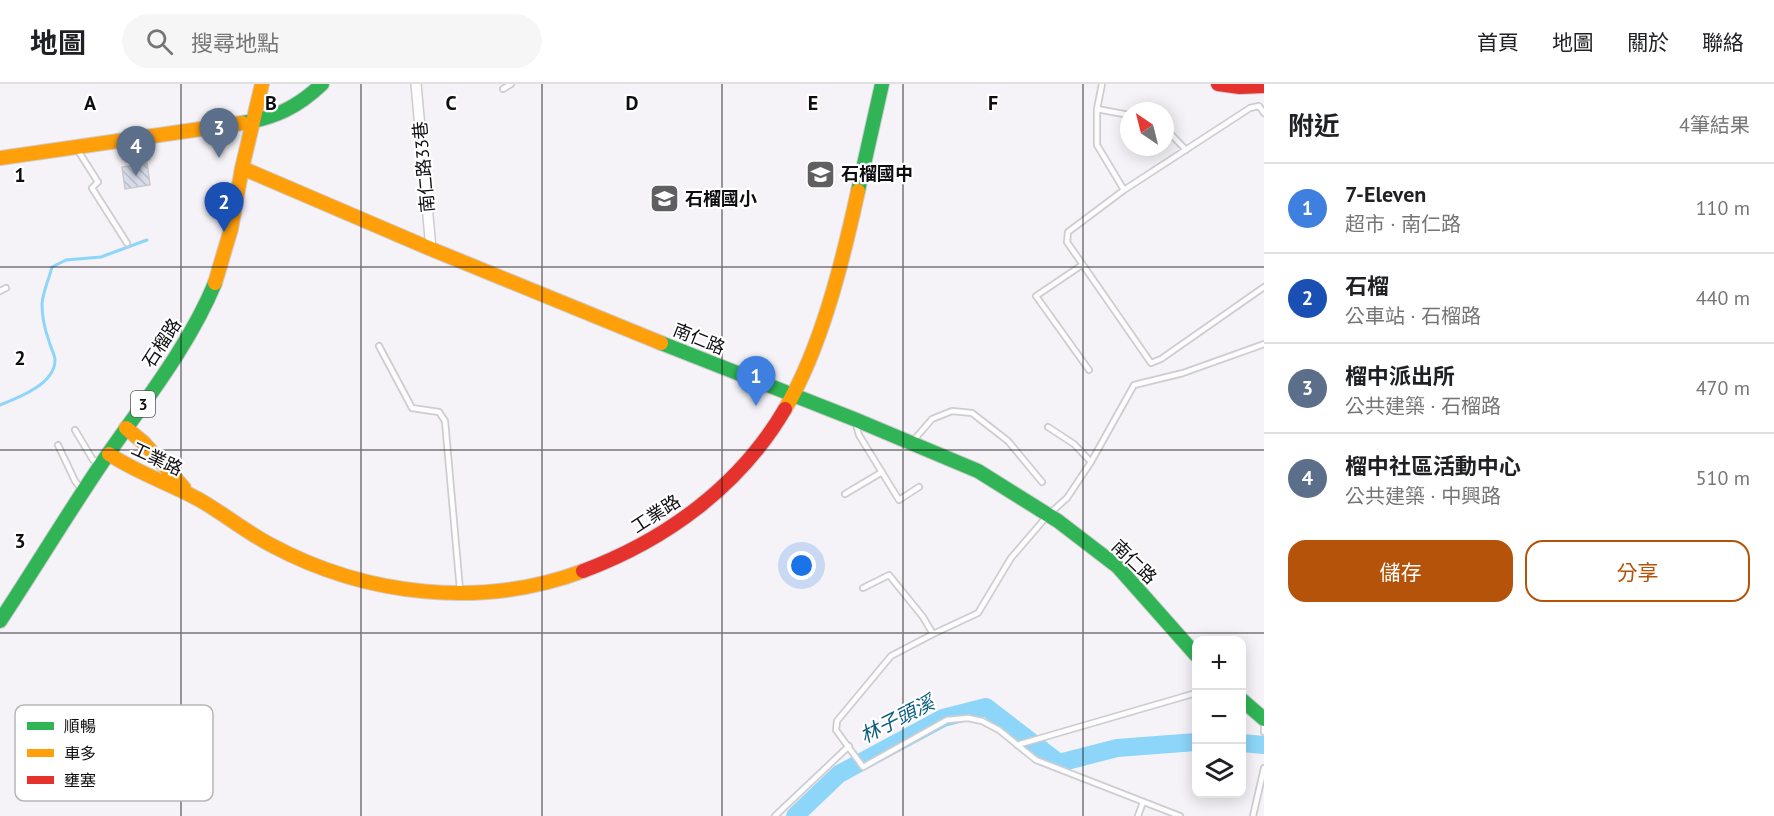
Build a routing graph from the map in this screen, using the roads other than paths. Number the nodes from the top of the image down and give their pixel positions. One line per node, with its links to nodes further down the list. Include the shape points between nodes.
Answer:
1 (262, 84): 13 (street, 石榴路 / 3)
2 (322, 84): 13 (street, via 294,108)
3 (416, 84): 21 (street, 南仁路33巷)
4 (511, 84): 9 (lane)
5 (882, 84): 27 (street, 工業路, via 838,274)
6 (1102, 84): 10 (lane)
7 (1218, 84): 8 (street)
8 (1264, 86)
9 (503, 89)
10 (1097, 109): 11 (lane); 19 (lane, via 1097,145)
11 (1120, 113)
12 (1264, 113): 16 (lane, via 1259,106 1250,108)
13 (253, 121): 15 (street); 18 (street, 石榴路 / 3)
14 (1174, 137): 16 (lane)
15 (76, 147): 17 (street); 20 (lane, via 98,182 92,188)
16 (1186, 150): 19 (lane)
17 (0, 159)
18 (242, 168): 21 (street, 南仁路); 30 (street, 石榴路 / 3, via 231,229 205,307)
19 (1124, 190): 22 (lane, via 1068,232 1067,242)
20 (127, 243)
21 (431, 249): 27 (street, 南仁路)
22 (1082, 265): 23 (lane, via 1151,363); 26 (lane, via 1036,296)
23 (1264, 287)
24 (1264, 344): 35 (lane, via 1183,373 1134,385)
25 (379, 346): 44 (lane, via 412,408 439,412 445,421)
26 (1089, 370)
27 (792, 396): 28 (street, 南仁路); 44 (street, 工業路, via 766,437 734,475 698,508 657,537 573,575 517,588)
28 (854, 419): 32 (street, 南仁路); 36 (lane, via 859,435)
29 (1048, 427): 35 (lane, via 1074,444)
30 (126, 428): 34 (street, 石榴路 / 3); 40 (street, 工業路)
31 (75, 430): 34 (lane, via 93,460)
32 (911, 443): 37 (lane, via 932,419 952,411 972,412 1008,441); 42 (street, 南仁路, via 978,471)
33 (58, 445): 39 (lane)
34 (105, 459): 39 (street, 石榴路 / 3); 40 (street, 工業路)
35 (1091, 462): 42 (lane, via 1067,498)
36 (882, 472): 38 (lane, via 898,500); 41 (lane)
37 (1042, 482)
38 (919, 487)
39 (84, 492): 45 (street, 石榴路 / 3)
40 (190, 494): 44 (street, 工業路, via 262,540 306,561 364,581)
41 (845, 494)
42 (1048, 515): 46 (lane, via 1011,558 978,613); 47 (street, 南仁路, via 1118,567)
43 (863, 588): 46 (lane, via 889,574)
44 (460, 593)
45 (0, 621)
46 (933, 634): 54 (lane, via 891,656 837,721 836,730)
47 (1192, 649)
48 (1192, 694): 53 (lane)
49 (1246, 703): 50 (street)
50 (1264, 718)
51 (1264, 726): 52 (lane)
52 (1264, 732)
53 (1017, 745): 54 (lane, via 999,730 968,718 947,720 863,767); 56 (lane, via 1035,760)
54 (849, 746): 57 (lane)
55 (1264, 768): 60 (lane)
56 (1143, 802): 58 (lane); 59 (lane)
57 (775, 816)
58 (1138, 816)
59 (1180, 816)
60 (1253, 816)

